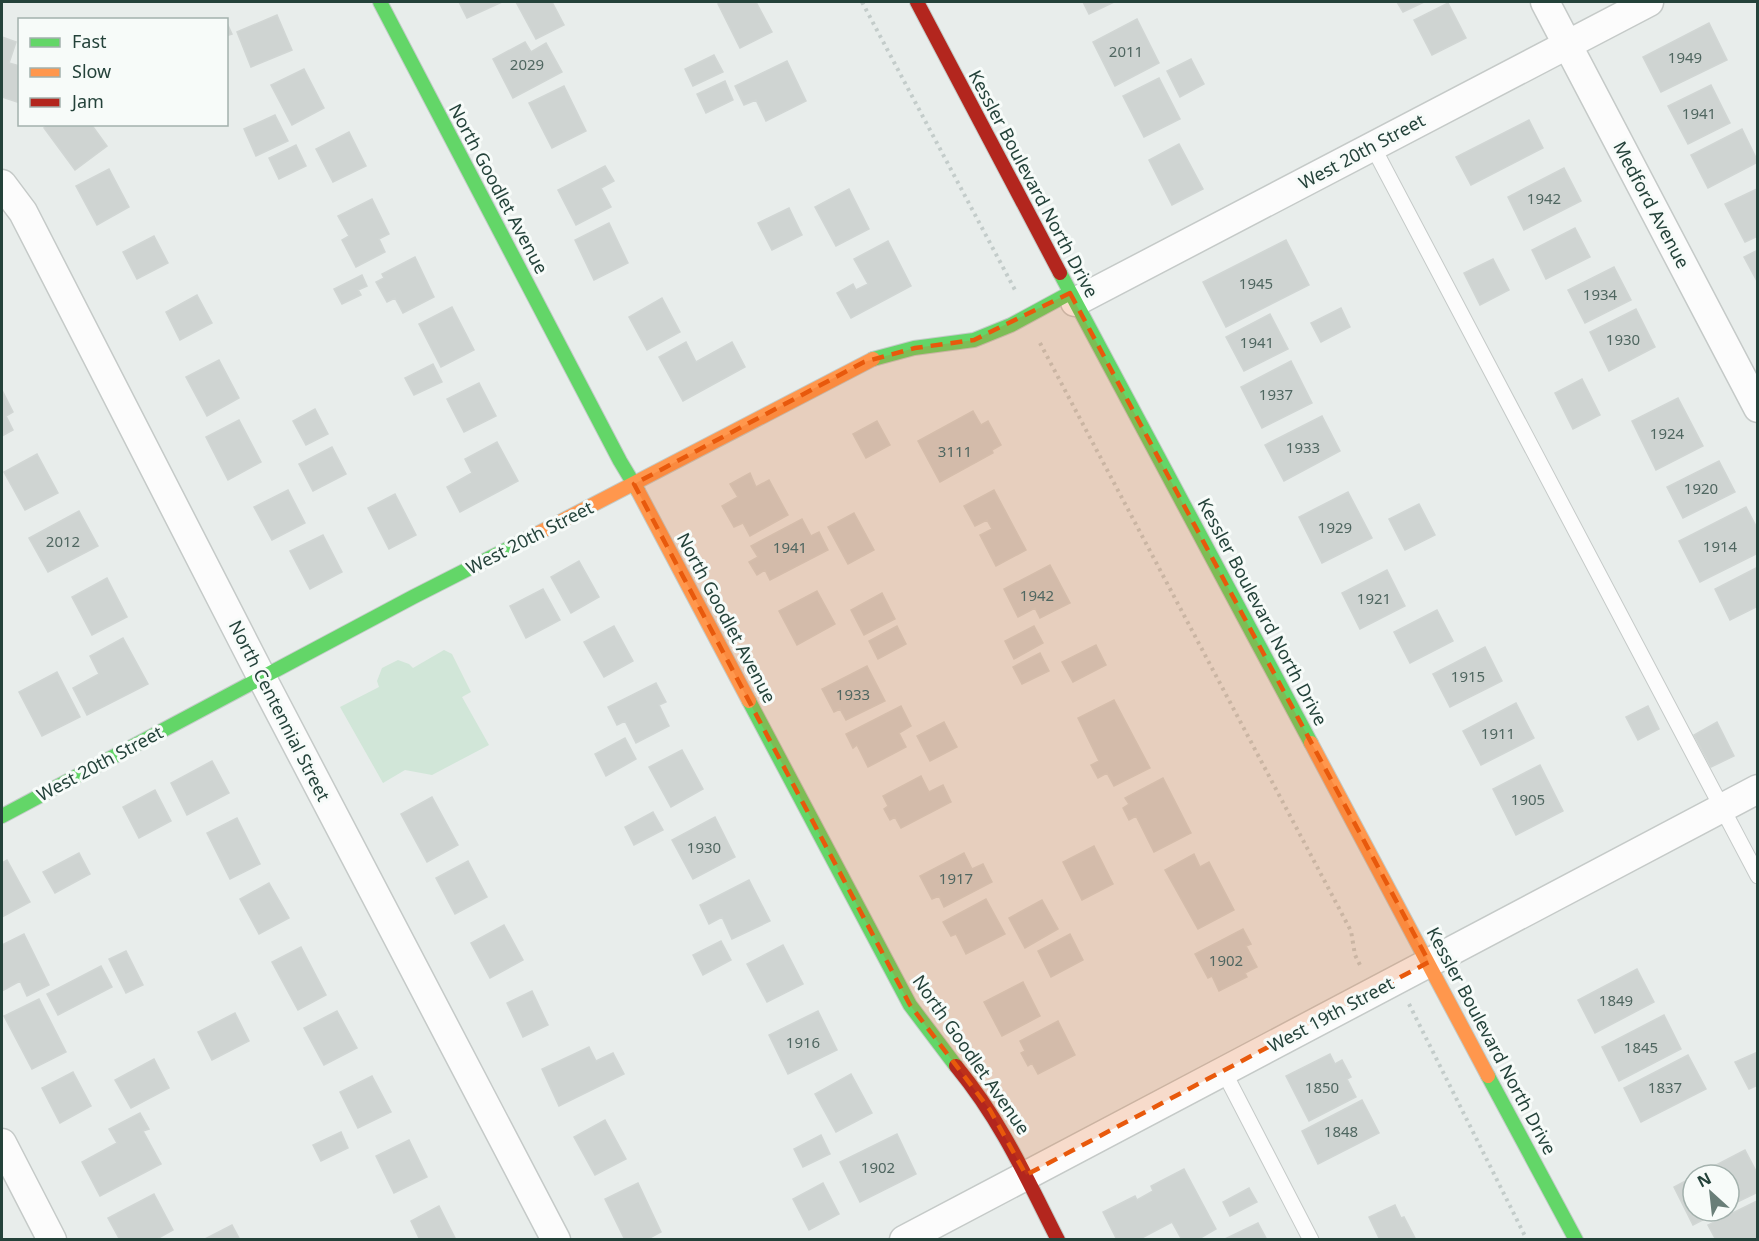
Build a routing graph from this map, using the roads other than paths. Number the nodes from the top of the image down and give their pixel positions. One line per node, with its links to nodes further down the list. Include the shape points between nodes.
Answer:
1 (380, 2): 10 (street, North Goodlet Avenue)
2 (916, 2): 8 (street, Kessler Boulevard North Drive)
3 (1545, 2): 5 (street, Medford Avenue)
4 (1649, 2): 5 (street, West 20th Street)
5 (1568, 44): 6 (street, West 20th Street); 9 (street, Medford Avenue)
6 (1373, 147): 8 (street, West 20th Street); 13 (lane)
7 (2, 184): 11 (street, North Centennial Street, via 23,212)
8 (1072, 297): 10 (street, West 20th Street, via 974,340 915,348 864,362); 16 (street, Kessler Boulevard North Drive)
9 (1758, 408)
10 (634, 484): 11 (street, West 20th Street); 19 (street, North Goodlet Avenue, via 910,1005 990,1110)
11 (262, 678): 14 (street, West 20th Street); 21 (street, North Centennial Street)
12 (1758, 789): 13 (street, West 19th Street)
13 (1722, 808): 15 (lane); 16 (street, West 19th Street)
14 (2, 816)
15 (1758, 876)
16 (1430, 962): 17 (street, West 19th Street); 25 (street, Kessler Boulevard North Drive)
17 (1224, 1072): 19 (street, West 19th Street); 24 (lane)
18 (2, 1143): 20 (street)
19 (1026, 1176): 22 (street, West 19th Street); 23 (street, North Goodlet Avenue)
20 (52, 1239)
21 (556, 1239)
22 (904, 1239)
23 (1058, 1239)
24 (1311, 1239)
25 (1576, 1239)

